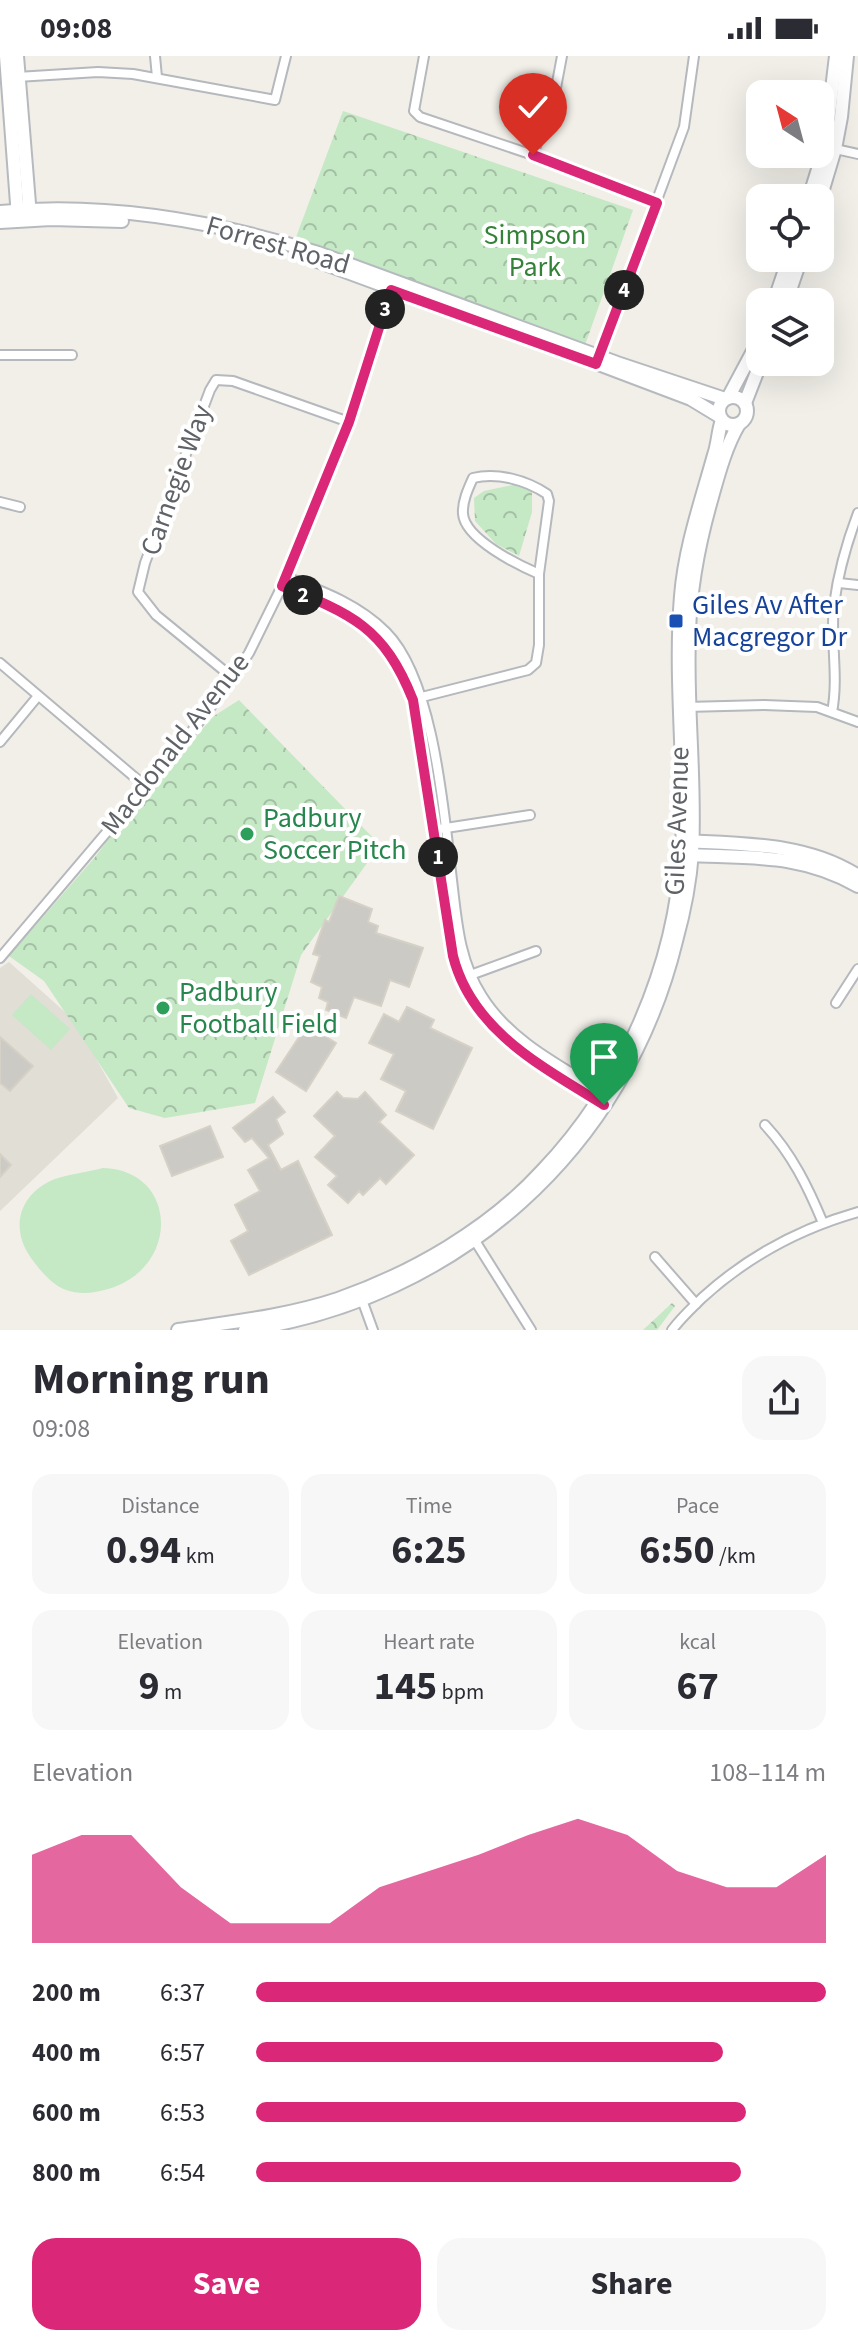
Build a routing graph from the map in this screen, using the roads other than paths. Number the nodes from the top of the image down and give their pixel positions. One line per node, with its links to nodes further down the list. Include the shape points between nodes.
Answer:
1 (6, 56): 10 (street)
2 (17, 56): 10 (street)
3 (155, 56): 11 (street)
4 (286, 56): 11 (street, via 275,100)
5 (424, 56): 16 (street, via 414,111 420,117)
6 (562, 56): 16 (street)
7 (694, 56): 17 (street, via 684,127)
8 (836, 56): 12 (street)
9 (847, 56): 13 (street)
10 (14, 77): 11 (street, via 98,72); 19 (street)
11 (157, 77)
12 (834, 87)
13 (834, 137)
14 (834, 149): 15 (street)
15 (858, 154)
16 (533, 155): 17 (street)
17 (657, 203): 24 (street)
18 (0, 212): 19 (street, Forrest Road)
19 (24, 215): 20 (street, Forrest Road); 21 (street, Forrest Road, via 95,210 207,224 305,249)
20 (0, 222)
21 (393, 285): 24 (street, Forrest Road); 30 (street, Macdonald Avenue)
22 (0, 355): 23 (street)
23 (72, 355)
24 (598, 360): 27 (street, Forrest Road); 29 (street, Forrest Road, via 691,399)
25 (746, 363): 27 (street)
26 (756, 376): 28 (street)
27 (727, 398): 28 (street); 29 (street)
28 (745, 403): 31 (street, via 747,414)
29 (720, 418): 31 (street); 43 (street, Giles Avenue, via 681,597)
30 (349, 422): 36 (street, Macdonald Avenue); 40 (street, Carnegie Way, via 233,381 216,380 210,390 138,592 156,615)
31 (739, 424): 43 (street, Giles Avenue, via 729,441 697,558)
32 (0, 502): 33 (street)
33 (20, 507)
34 (858, 513): 37 (street)
35 (539, 574): 35 (street, via 515,563 466,525 462,512 473,478 509,478 547,494); 42 (street, via 536,663 528,670)
36 (284, 582): 40 (street, Macdonald Avenue); 42 (street, via 371,631)
37 (839, 583): 38 (street); 44 (street)
38 (858, 585)
39 (0, 663): 41 (street)
40 (233, 678): 47 (street, Macdonald Avenue)
41 (38, 696): 46 (street); 47 (street)
42 (417, 699): 49 (street); 50 (street)
43 (686, 707): 44 (street, via 795,705); 51 (street, Giles Avenue)
44 (832, 712): 45 (street)
45 (858, 722)
46 (0, 742)
47 (145, 786): 56 (street, Macdonald Avenue)
48 (530, 815): 49 (street)
49 (445, 828): 50 (street); 58 (street, via 460,943)
50 (433, 830): 59 (street)
51 (687, 841): 52 (street, Giles Avenue); 53 (street, via 792,851)
52 (687, 855): 54 (street, via 783,859 834,873); 61 (street, Giles Avenue, via 680,925 664,985 640,1043)
53 (858, 876)
54 (858, 886)
55 (536, 951): 58 (street)
56 (0, 958)
57 (858, 969): 60 (street)
58 (470, 975): 59 (street); 61 (street, via 506,1026)
59 (460, 979): 61 (street, via 502,1036 535,1061)
60 (836, 1003)
61 (603, 1098): 65 (street, Giles Avenue, via 557,1169 509,1212)
62 (765, 1125): 64 (street, via 807,1185)
63 (858, 1212): 64 (street)
64 (823, 1223): 68 (street, via 770,1246)
65 (472, 1235): 67 (street, Giles Avenue, via 435,1265); 72 (street)
66 (655, 1257): 68 (street)
67 (361, 1295): 69 (street, Giles Avenue); 70 (street, Giles Avenue, via 313,1316); 71 (street)
68 (696, 1304): 73 (street)
69 (178, 1330)
70 (245, 1330)
71 (373, 1330)
72 (531, 1330)
73 (672, 1330)

